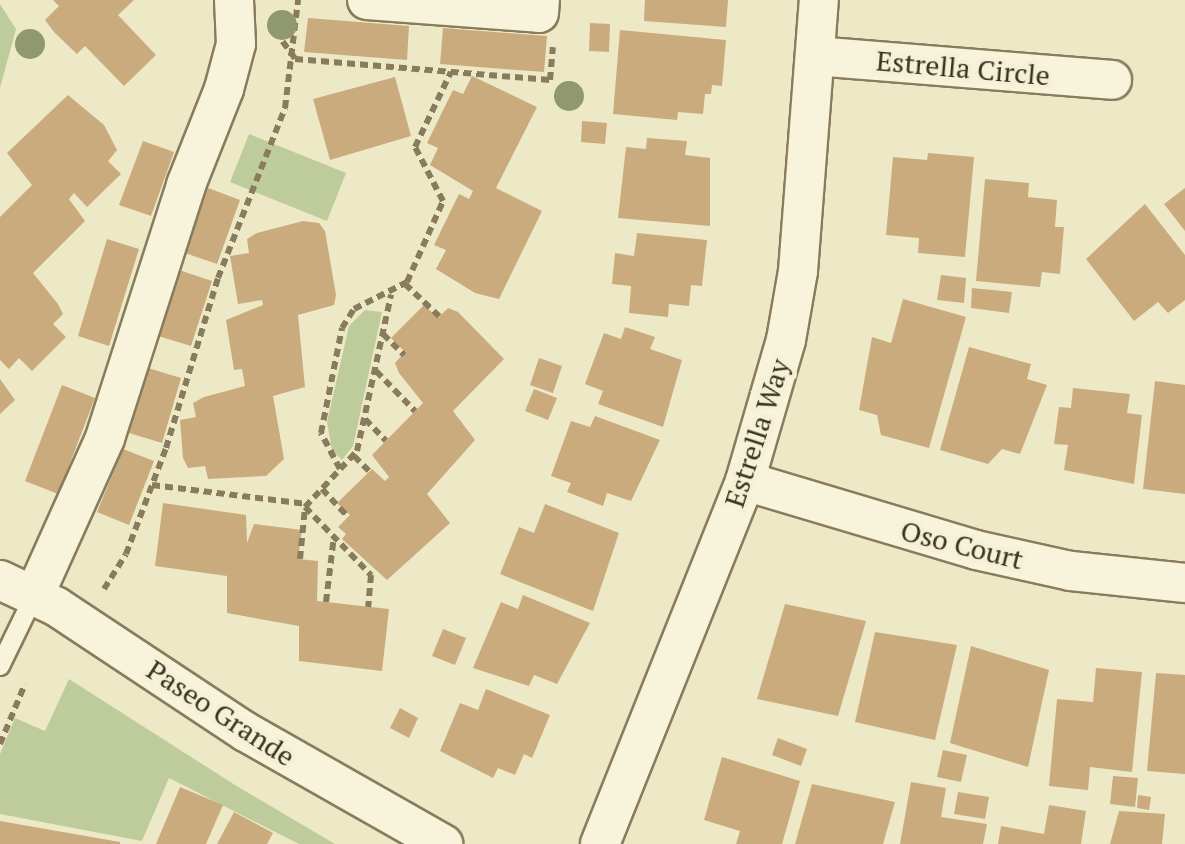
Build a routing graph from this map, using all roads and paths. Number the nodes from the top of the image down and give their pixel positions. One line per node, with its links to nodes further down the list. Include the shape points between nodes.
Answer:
1 (234, 0): 32 (street, via 236,44 224,88 104,438)
2 (298, 0): 7 (path)
3 (367, 0): 5 (street)
4 (820, 0): 6 (street, Estrella Way)
5 (539, 6): 8 (path, via 555,28 550,80)
6 (815, 56): 9 (street, Estrella Circle); 22 (street, Estrella Way, via 798,271 786,340)
7 (295, 59): 8 (path); 23 (path, via 285,108 225,259)
8 (450, 72): 10 (path, via 415,147 443,201)
9 (1112, 80)
10 (405, 284): 11 (path); 12 (path)
11 (390, 295): 13 (path); 20 (path, via 354,309 342,328 321,433)
12 (440, 317)
13 (382, 333): 14 (path); 15 (path)
14 (404, 354)
15 (375, 370): 16 (path); 17 (path)
16 (415, 411)
17 (365, 418): 18 (path); 19 (path)
18 (386, 441)
19 (354, 456): 20 (path); 21 (path)
20 (340, 470): 24 (path)
21 (369, 471)
22 (745, 481): 30 (street, Oso Court, via 976,550); 39 (street, Estrella Way)
23 (152, 485): 25 (path); 31 (path)
24 (322, 489): 25 (path); 26 (path)
25 (307, 505): 27 (path); 28 (path)
26 (348, 516)
27 (334, 536): 33 (path); 34 (path, via 372,575)
28 (300, 559)
29 (0, 580): 32 (street, Paseo Grande)
30 (1185, 583)
31 (104, 590)
32 (35, 594): 35 (lane); 38 (street, Paseo Grande, via 246,732)
33 (326, 602)
34 (368, 607)
35 (0, 666)
36 (30, 672): 37 (path)
37 (0, 744)
38 (443, 844)
39 (600, 844)

